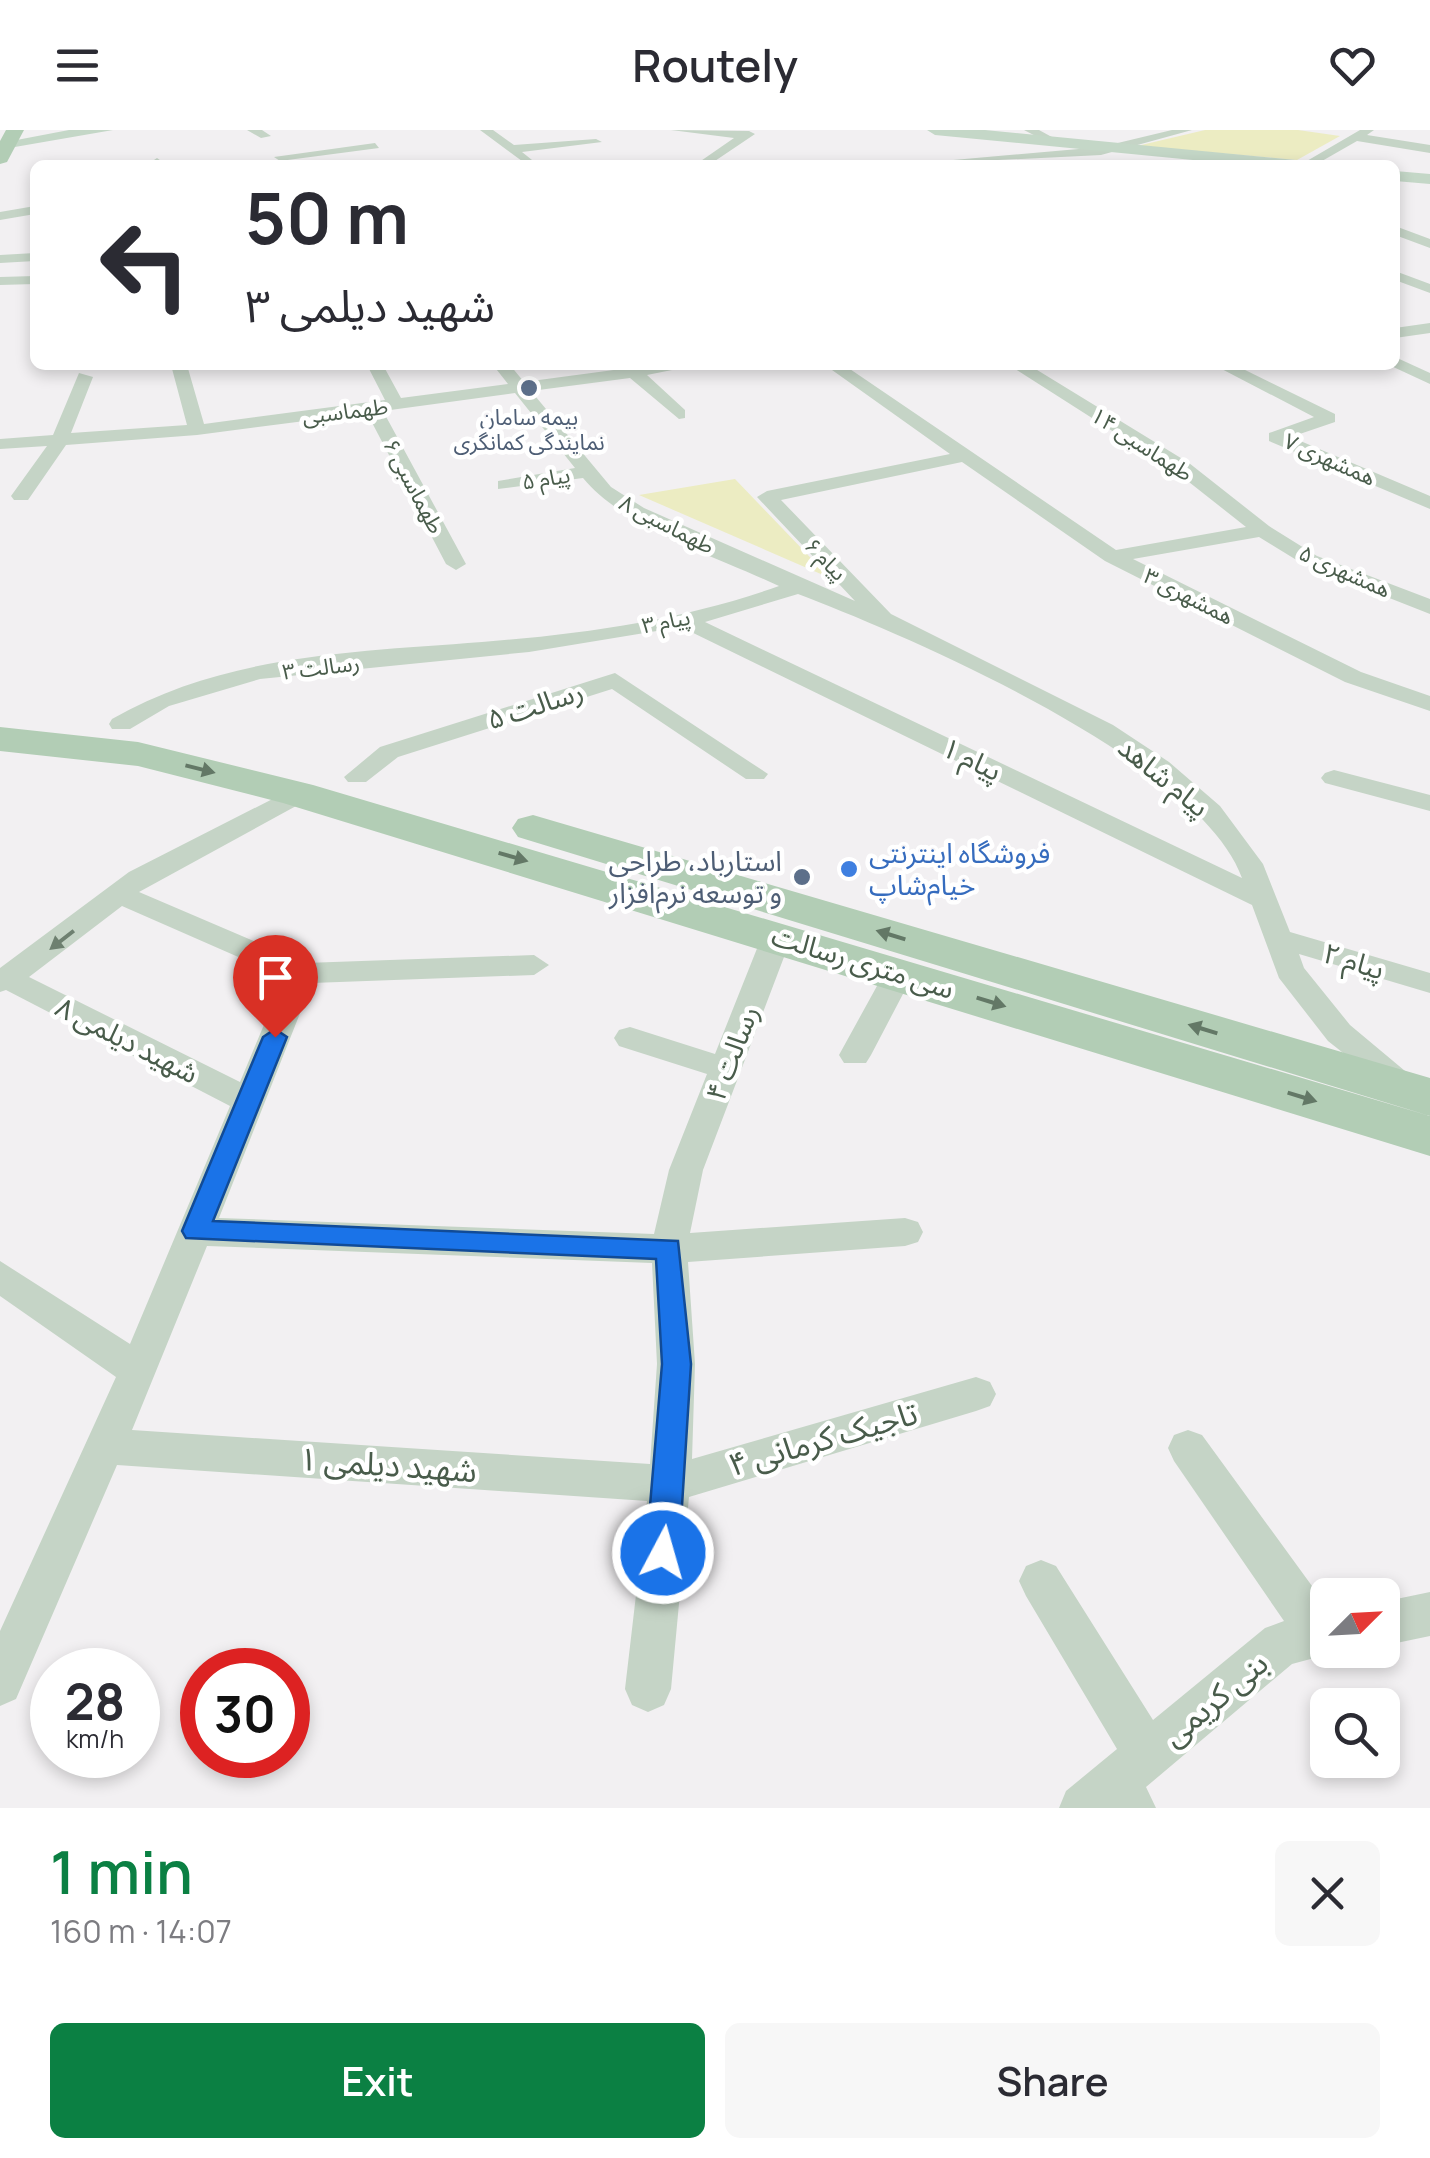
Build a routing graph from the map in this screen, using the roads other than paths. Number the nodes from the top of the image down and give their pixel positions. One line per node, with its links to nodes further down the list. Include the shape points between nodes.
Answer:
1 (105, 130): 13 (main road)
2 (354, 130): 21 (street, via 379,150)
3 (486, 130): 16 (street)
4 (550, 130): 14 (street)
5 (677, 130): 10 (street)
6 (934, 130): 12 (main road)
7 (1030, 130): 12 (street)
8 (1186, 130): 15 (street)
9 (1368, 130): 11 (street)
10 (751, 133): 23 (street)
11 (1354, 138): 17 (street); 28 (street)
12 (1056, 142): 15 (main road)
13 (6, 144)
14 (568, 144): 16 (street); 18 (street)
15 (1117, 148): 19 (street); 20 (main road)
16 (512, 149): 22 (street)
17 (1430, 149)
18 (599, 151)
19 (1026, 156): 24 (street); 25 (street)
20 (1202, 156): 26 (street); 27 (main road)
21 (280, 158)
22 (526, 160)
23 (708, 160)
24 (987, 160)
25 (1034, 160)
26 (1213, 160)
27 (1244, 160)
28 (1315, 160)
29 (1400, 176): 30 (main road)
30 (1430, 179)
31 (30, 211): 32 (street)
32 (0, 216)
33 (18, 229): 34 (street)
34 (0, 230)
35 (1400, 232): 36 (street)
36 (1430, 246): 37 (street)
37 (1400, 252)
38 (30, 257): 39 (street)
39 (0, 259)
40 (1400, 277): 43 (street)
41 (30, 280): 42 (street)
42 (0, 281)
43 (1430, 289)
44 (1430, 328): 45 (street)
45 (1400, 332)
46 (1400, 364): 56 (street)
47 (181, 370): 61 (street)
48 (377, 370): 58 (street)
49 (506, 370): 57 (street, ۸ طهماسبی)
50 (640, 370): 57 (street, طهماسبی)
51 (648, 370): 60 (street)
52 (839, 370): 64 (street, ۳ همشهری)
53 (1025, 370): 69 (street, ۱۴ طهماسبی, via 1182,467)
54 (1232, 370): 68 (street, ۷ همشهری, via 1329,418 1275,437)
55 (85, 377): 62 (street)
56 (1430, 379)
57 (519, 387): 58 (street, طهماسبی); 65 (street, ۸ طهماسبی)
58 (396, 404): 59 (street, طهماسبی)
59 (372, 408): 61 (street, طهماسبی); 71 (street, ۶ طهماسبی)
60 (679, 414)
61 (197, 430): 62 (street, طهماسبی)
62 (60, 442): 63 (street, طهماسبی); 67 (street)
63 (0, 444)
64 (965, 456): 70 (street, ۳ همشهری); 75 (street, ۶ پیام, via 767,497)
65 (588, 471): 66 (street, ۵ پیام); 72 (street, ۸ طهماسبی, via 637,512)
66 (505, 485)
67 (22, 496)
68 (1430, 502)
69 (1262, 530): 70 (street); 73 (street, ۵ همشهری, via 1310,560)
70 (1112, 557): 77 (street, ۳ همشهری, via 1352,677)
71 (456, 564)
72 (798, 587): 74 (street, ۳ پیام); 75 (street, پیام شاهد)
73 (1430, 607)
74 (680, 618): 76 (street, ۳ پیام); 88 (street, ۱ پیام)
75 (886, 620): 88 (street, پیام شاهد, via 1104,730 1160,767 1211,812 1253,870)
76 (532, 644): 79 (street, ۳ رسالت, via 298,668 194,686 146,704)
77 (1430, 704)
78 (0, 714): 79 (main road, سی متری رسالت)
79 (121, 724): 82 (main road, سی متری رسالت, via 171,728)
80 (0, 740): 84 (main road, سی متری رسالت, one-way to 84, via 138,754)
81 (755, 774): 82 (street, ۵ رسالت, via 615,680 389,752)
82 (358, 778): 86 (main road, سی متری رسالت)
83 (1334, 778): 85 (street)
84 (298, 794): 86 (main road, سی متری رسالت, one-way to 86); 87 (street)
85 (1430, 802)
86 (631, 874): 89 (main road, سی متری رسالت); 100 (main road, سی متری رسالت, one-way to 86)
87 (120, 894): 92 (street); 94 (street, one-way to 94)
88 (1264, 900): 90 (street, پیام شاهد)
89 (777, 936): 93 (main road, سی متری رسالت); 98 (street, ۴ رسالت)
90 (1278, 938): 95 (street, ۲ پیام); 100 (street, پیام شاهد, via 1290,970 1339,1033)
91 (534, 965): 92 (street)
92 (301, 973): 99 (street)
93 (899, 974): 97 (street); 100 (main road, سی متری رسالت, one-way to 100)
94 (3, 980): 99 (street, ۸ شهید دیلمی)
95 (1430, 984)
96 (630, 1038): 98 (street)
97 (854, 1055)
98 (727, 1068): 103 (street, ۴ رسالت, via 686,1170)
99 (248, 1101): 101 (street)
100 (1425, 1109)
101 (195, 1231): 103 (street); 105 (street)
102 (905, 1232): 103 (street)
103 (669, 1249): 109 (street, ۴ رسالت, via 676,1364)
104 (0, 1276): 105 (street)
105 (138, 1370): 107 (street)
106 (976, 1394): 109 (street, تاجیک کرمانی ۴)
107 (105, 1446): 109 (street, شهید دیلمی ۱); 115 (street)
108 (1188, 1448): 112 (street)
109 (670, 1484): 116 (street, ۴ رسالت)
110 (1041, 1581): 117 (street)
111 (1430, 1614): 113 (street)
112 (1310, 1617)
113 (1400, 1620)
114 (1310, 1639): 117 (street, بنی کریمی, via 1281,1644)
115 (2, 1674)
116 (648, 1689)
117 (1119, 1789)

